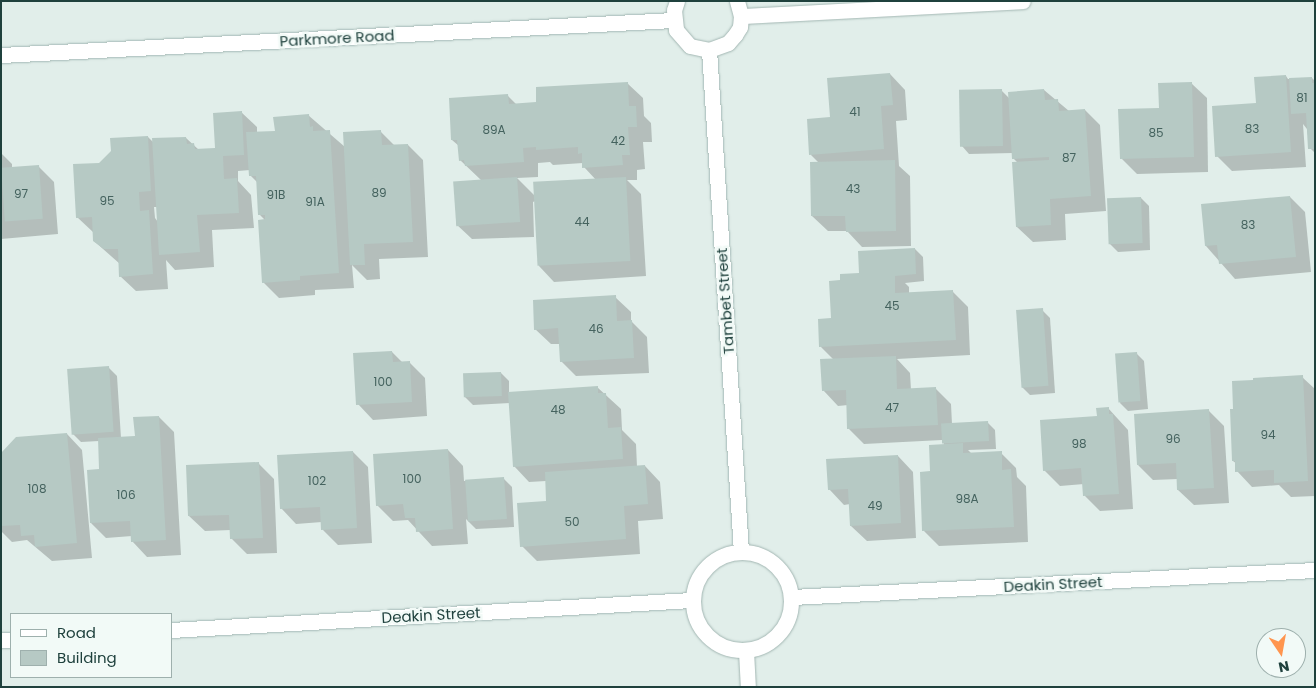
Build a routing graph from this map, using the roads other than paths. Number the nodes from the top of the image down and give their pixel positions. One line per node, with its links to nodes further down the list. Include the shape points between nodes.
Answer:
1 (678, 1): 5 (street)
2 (737, 1): 4 (street)
3 (1023, 1): 4 (street)
4 (741, 16): 6 (street, via 740,27 728,43)
5 (673, 20): 6 (street, via 676,30 690,46); 7 (street, Parkmore Road)
6 (709, 50): 8 (street, Tambet Street)
7 (1, 55)
8 (741, 552): 10 (street, via 759,555 775,564 787,579); 11 (street, via 722,556 706,566 696,582)
9 (1315, 570): 10 (street, Deakin Street)
10 (792, 597): 13 (street, via 790,617 780,633 765,646)
11 (692, 600): 12 (street, Deakin Street); 13 (street, via 696,621 708,638 726,649)
12 (172, 630)
13 (746, 651): 14 (street)
14 (748, 687)

